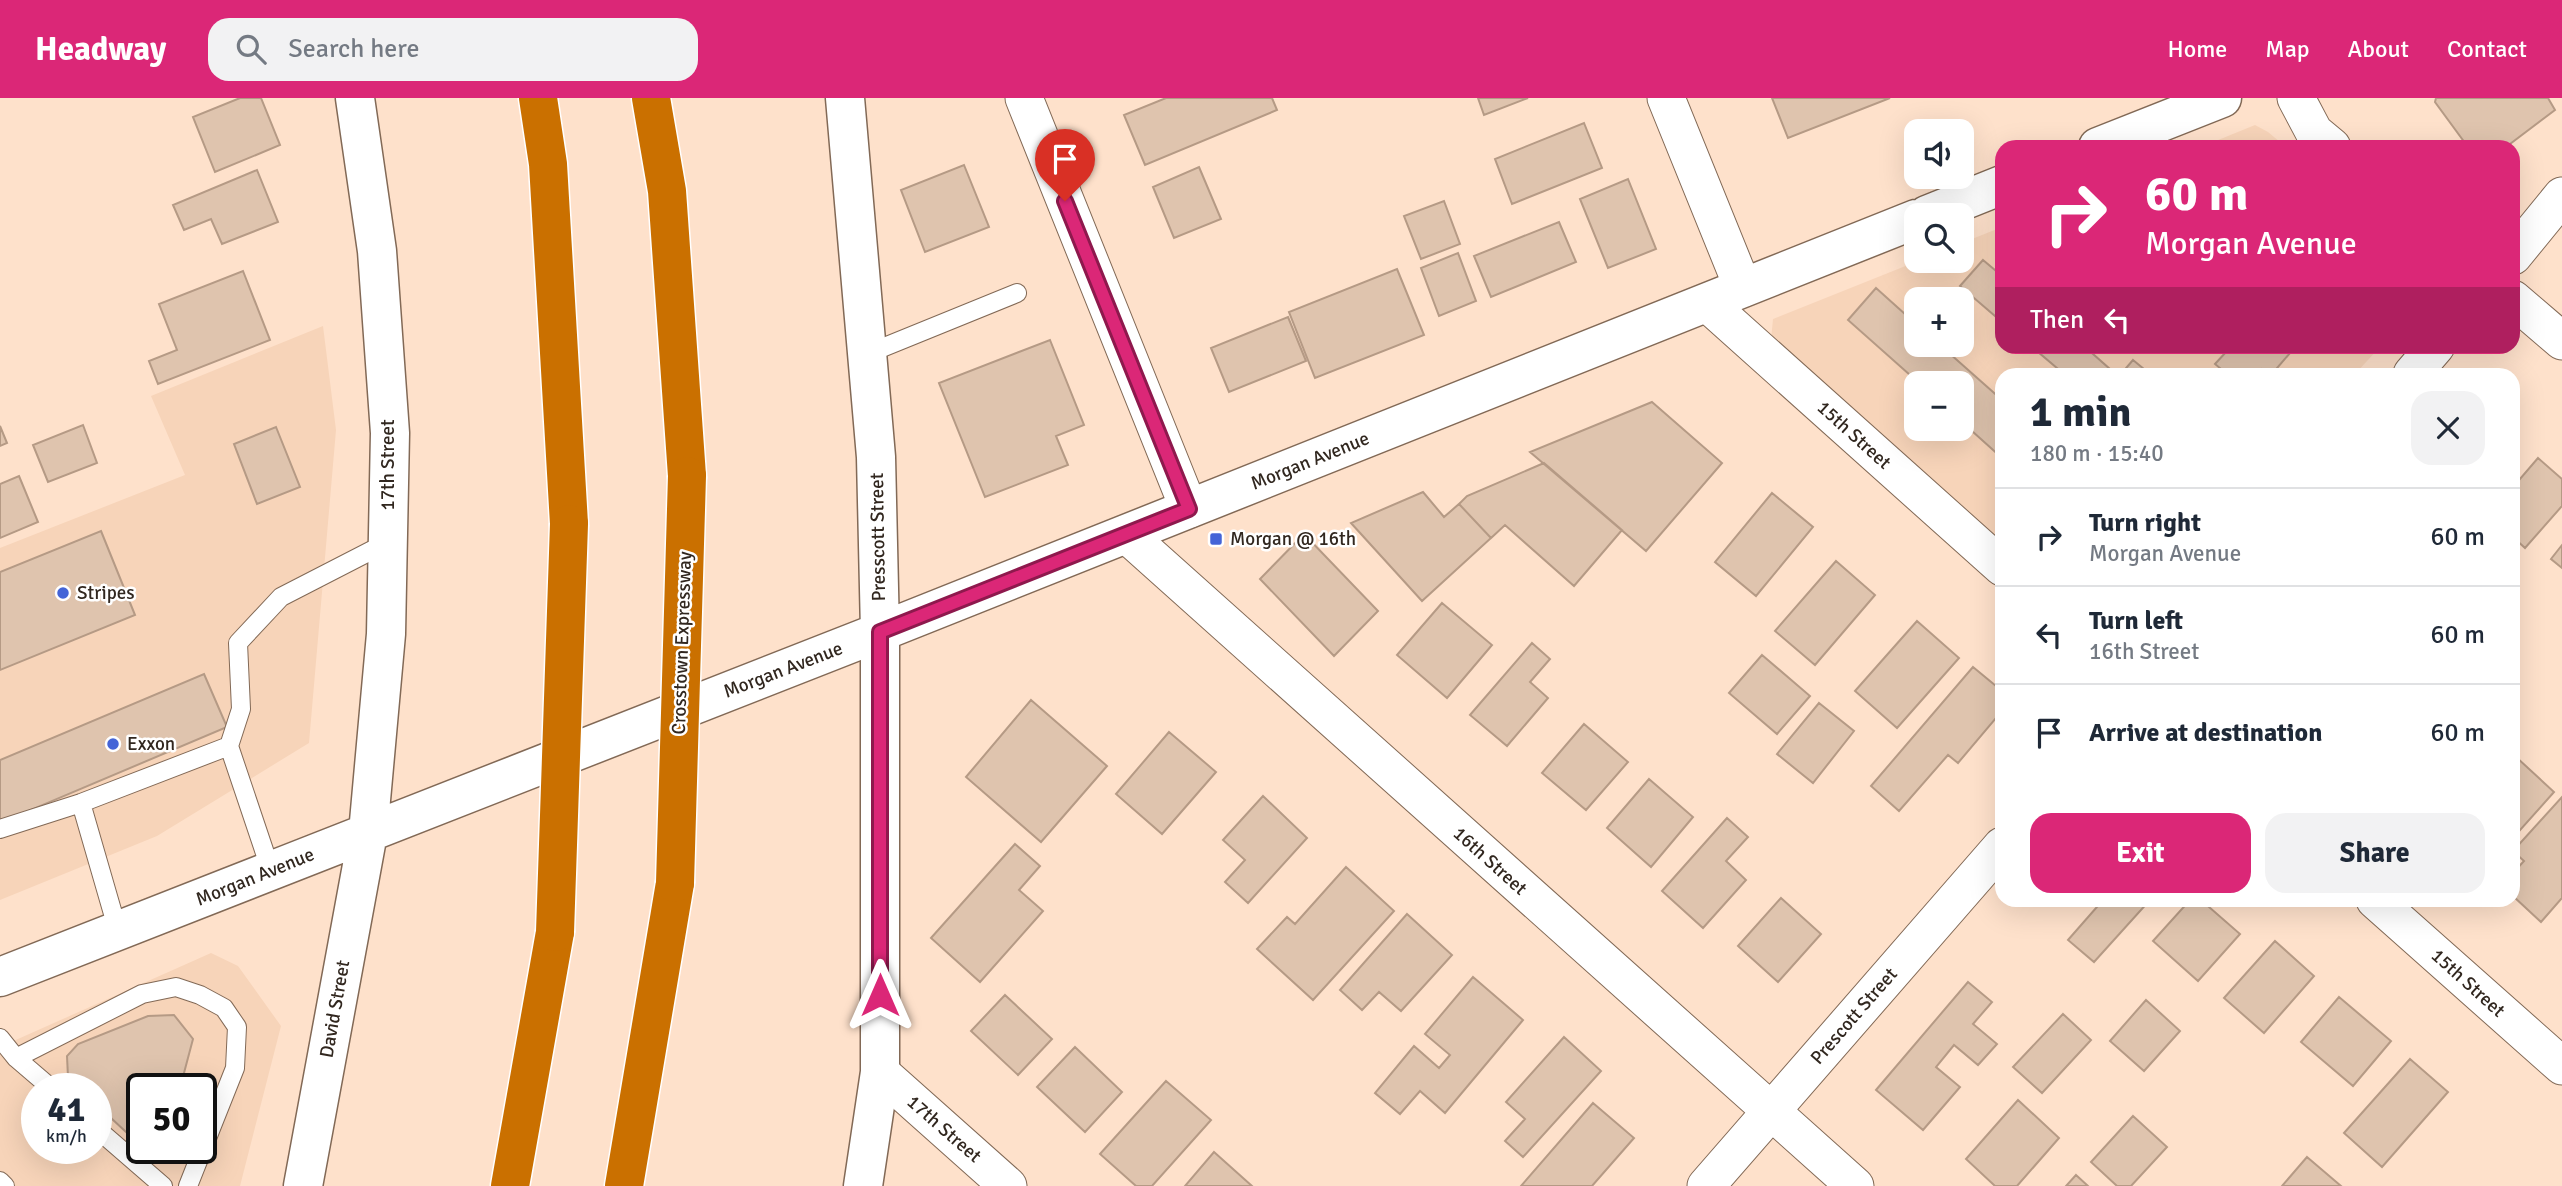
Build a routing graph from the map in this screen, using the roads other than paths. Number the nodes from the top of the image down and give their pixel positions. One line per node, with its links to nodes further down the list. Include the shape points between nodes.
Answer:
1 (355, 98): 26 (main road, 17th Street, via 377,251 390,433)
2 (538, 98): 50 (highway, bridge, via 548,164 569,524 555,932)
3 (651, 98): 51 (highway, Crosstown Expressway, bridge, via 667,191 687,477 676,883)
4 (845, 98): 21 (main road, Presscott Street)
5 (1024, 98): 24 (street)
6 (1666, 98): 16 (street)
7 (2222, 98): 9 (main road)
8 (2296, 98): 10 (street, via 2314,132)
9 (2116, 140)
10 (2324, 140)
11 (1995, 188): 13 (main road)
12 (2562, 196): 15 (street)
13 (1957, 203)
14 (1904, 224): 16 (main road, Morgan Avenue)
15 (2520, 247)
16 (1743, 288): 18 (main road, Morgan Avenue)
17 (1017, 293): 21 (lane)
18 (1707, 303): 24 (main road, Morgan Avenue); 27 (street, 15th Street)
19 (2520, 305): 20 (street)
20 (2562, 341)
21 (867, 354): 28 (main road, Presscott Street, via 876,457)
22 (2429, 354): 23 (street)
23 (2417, 368)
24 (1189, 509): 25 (main road, Morgan Avenue)
25 (1126, 534): 28 (main road, Morgan Avenue); 43 (street, 16th Street)
26 (388, 542): 29 (lane, via 281,597 238,643 241,709); 32 (main road, 17th Street, via 386,634)
27 (1995, 561)
28 (880, 632): 32 (main road, Morgan Avenue); 41 (main road, Presscott Street)
29 (229, 746): 30 (lane); 34 (lane)
30 (81, 803): 31 (lane); 36 (lane)
31 (0, 829)
32 (368, 833): 34 (main road, Morgan Avenue); 49 (main road, David Street)
33 (1995, 854): 43 (street, Prescott Street)
34 (271, 871): 36 (main road, Morgan Avenue)
35 (2383, 907): 40 (street, 15th Street)
36 (118, 931): 37 (main road, Morgan Avenue)
37 (0, 977)
38 (0, 1038): 39 (lane)
39 (16, 1058): 42 (lane); 48 (lane, via 142,994 176,988 224,1008 237,1027 235,1068)
40 (2562, 1066)
41 (880, 1072): 52 (main road, Presscott Street); 53 (street, 17th Street)
42 (34, 1073)
43 (1770, 1113): 54 (street, Prescott Street); 55 (street, 16th Street)
44 (112, 1142): 47 (lane)
45 (0, 1181): 46 (lane)
46 (5, 1186)
47 (163, 1186)
48 (188, 1186)
49 (303, 1186)
50 (510, 1186)
51 (624, 1186)
52 (863, 1186)
53 (1008, 1186)
54 (1706, 1186)
55 (1855, 1186)

